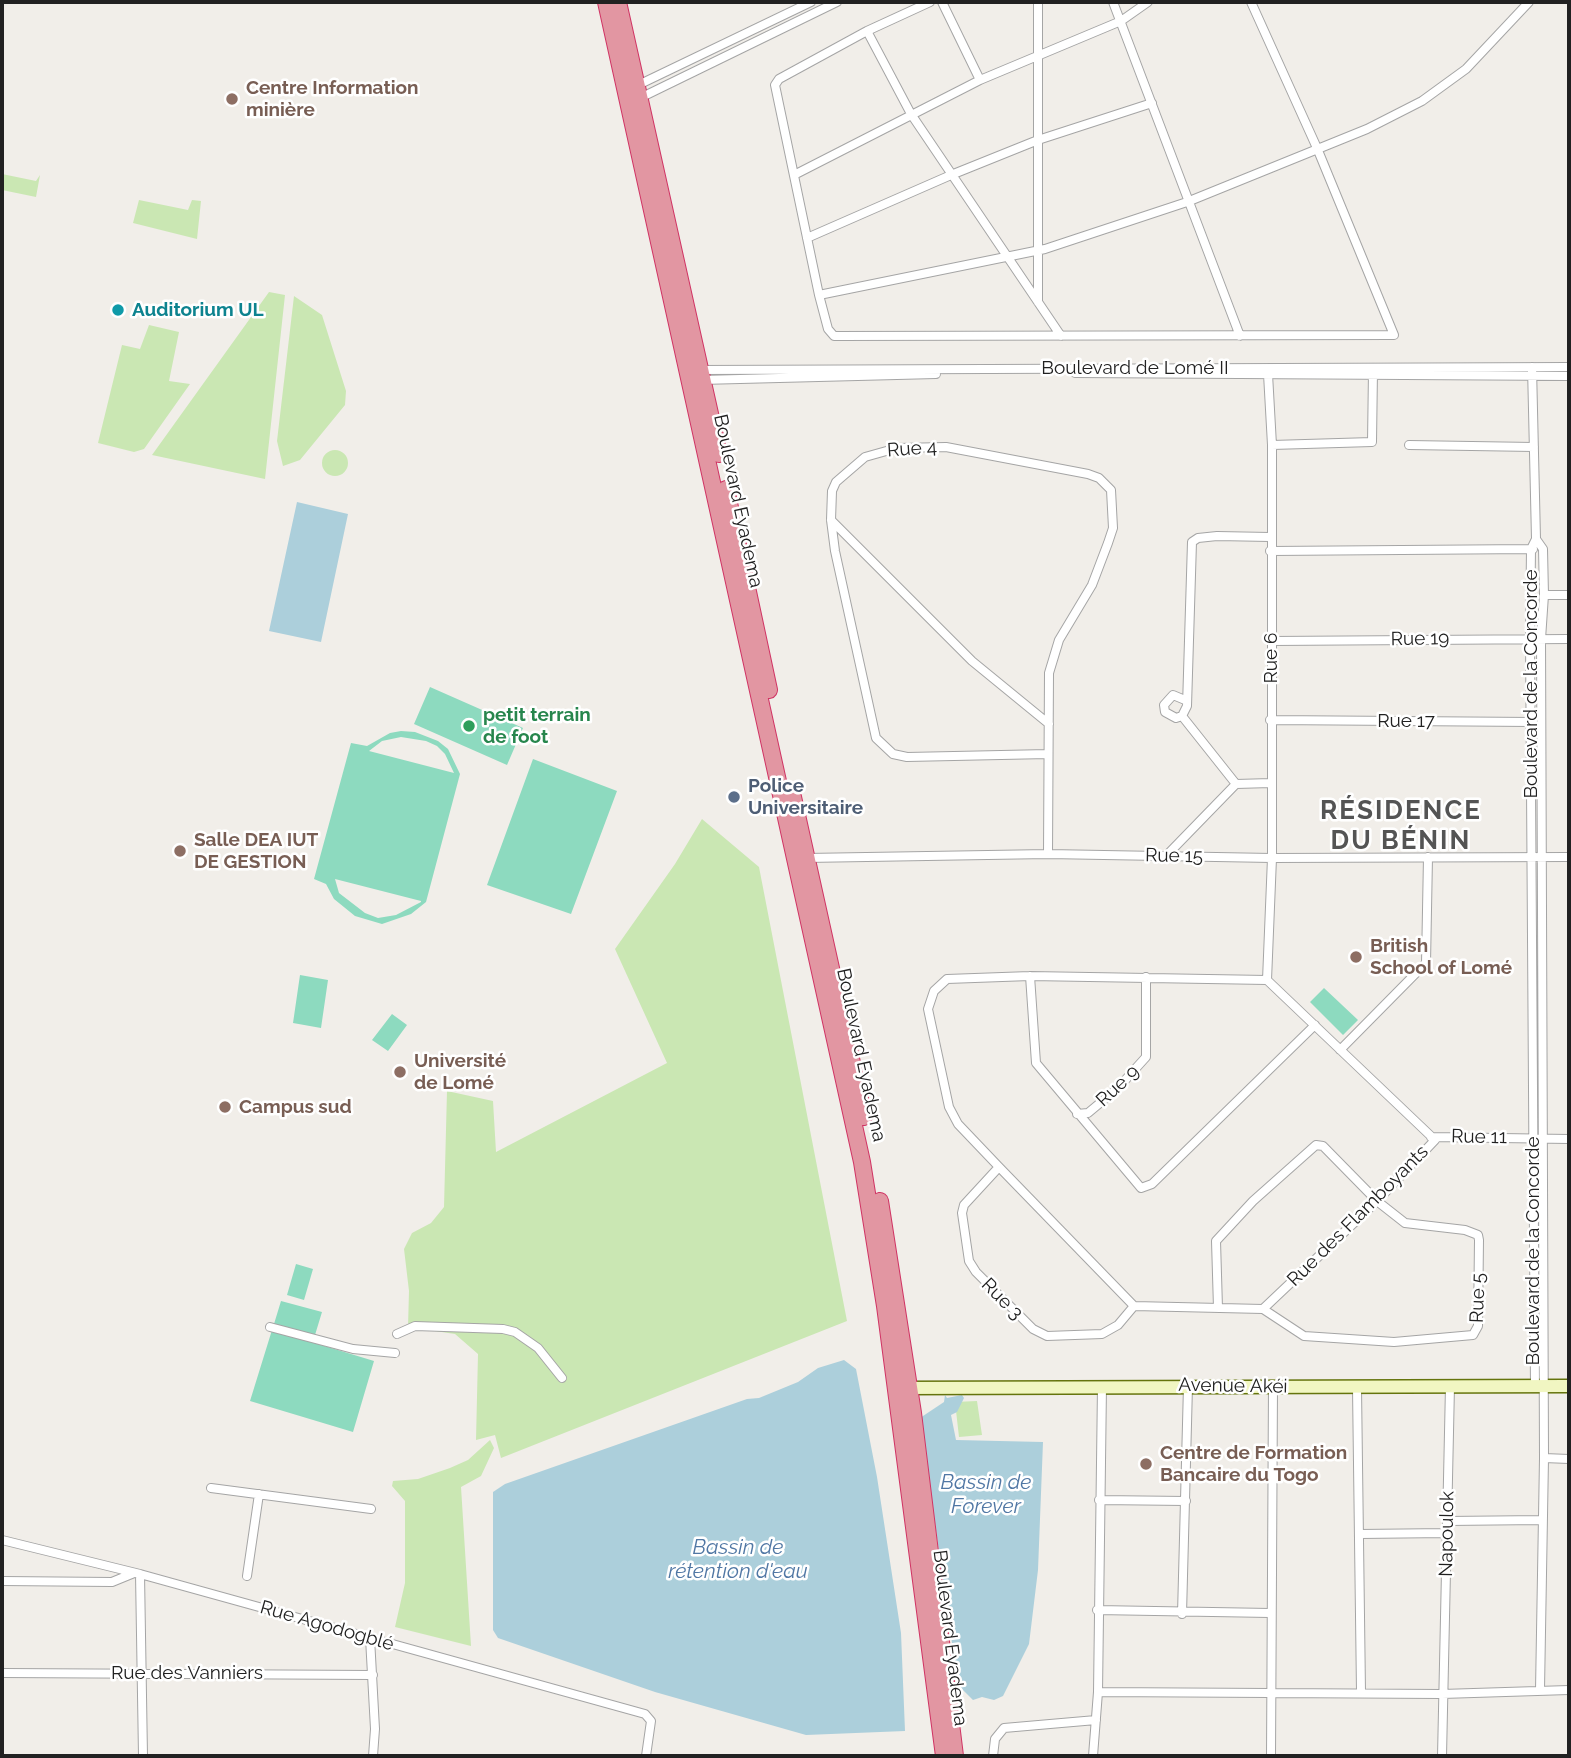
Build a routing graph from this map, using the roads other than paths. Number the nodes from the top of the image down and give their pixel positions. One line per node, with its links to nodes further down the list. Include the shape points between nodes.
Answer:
1 (606, 2): 16 (highway)
2 (618, 2): 16 (highway)
3 (811, 2): 16 (street)
4 (836, 2): 16 (street)
5 (930, 2): 13 (street)
6 (942, 2): 15 (street)
7 (1038, 2): 14 (street)
8 (1113, 2): 12 (street)
9 (1148, 2): 12 (street)
10 (1251, 2): 20 (street)
11 (1529, 2): 20 (street, via 1466,69 1422,101)
12 (1121, 21): 14 (street); 17 (street)
13 (867, 31): 18 (street); 21 (street, via 776,82)
14 (1038, 56): 15 (street); 19 (street)
15 (980, 80): 18 (street)
16 (634, 93): 35 (highway, Boulevard Eyadema)
17 (1152, 103): 19 (street); 23 (street)
18 (911, 114): 21 (street); 22 (street)
19 (1038, 141): 22 (street); 25 (street)
20 (1317, 148): 23 (street); 29 (street, via 1394,335)
21 (794, 175): 24 (street)
22 (951, 175): 24 (street); 26 (street)
23 (1187, 202): 25 (street); 29 (street)
24 (807, 238): 27 (street)
25 (1038, 251): 26 (street); 28 (street)
26 (1007, 257): 27 (street); 28 (street)
27 (819, 295): 30 (street, via 828,329 838,338)
28 (1038, 302): 30 (street)
29 (1240, 336): 30 (street)
30 (1061, 337)
31 (1569, 367): 33 (street, Boulevard de Lomé II)
32 (1373, 372): 33 (street, Boulevard de Lomé II); 34 (street, Boulevard de Lomé II); 35 (street, Boulevard de Lomé II); 37 (street, via 1372,442)
33 (1532, 372): 36 (street, Boulevard de Lomé II); 39 (street)
34 (1268, 374): 35 (street, Boulevard de Lomé II); 37 (street, Rue 6)
35 (696, 375): 62 (highway, Boulevard Eyadema)
36 (1569, 376)
37 (1272, 445): 41 (street, Rue 6)
38 (1409, 445): 39 (street)
39 (1534, 447): 42 (street)
40 (831, 520): 57 (street, via 972,661); 57 (street, Rue 4, via 832,491 843,474 865,457 897,448 946,447 1099,478 1111,490 1114,528 1092,585 1052,657); 58 (street, Rue 4, via 876,738 884,747 907,757)
41 (1270, 537): 45 (street, Rue 6); 52 (street, via 1217,536 1192,542)
42 (1536, 539): 43 (street, Boulevard de la Concorde); 44 (street, Boulevard de la Concorde)
43 (1531, 549): 44 (street); 45 (street); 48 (street, Boulevard de la Concorde)
44 (1543, 549): 47 (street, Boulevard de la Concorde)
45 (1270, 551): 51 (street, Rue 6)
46 (1569, 595): 47 (street)
47 (1544, 596): 49 (street, Boulevard de la Concorde)
48 (1530, 638): 49 (street, Rue 19); 51 (street, Rue 19); 55 (street, Boulevard de la Concorde)
49 (1541, 639): 50 (street, Rue 19); 56 (street, Boulevard de la Concorde)
50 (1569, 639)
51 (1271, 641): 54 (street, Rue 6)
52 (1185, 700): 53 (street); 53 (street, via 1173,695 1164,705 1170,716)
53 (1182, 716): 60 (street)
54 (1270, 720): 55 (street, Rue 17); 59 (street, Rue 6)
55 (1531, 722): 56 (street, Rue 17); 64 (street, Boulevard de la Concorde)
56 (1541, 723): 65 (street, Boulevard de la Concorde)
57 (1049, 724): 58 (street, Rue 4)
58 (1048, 754): 61 (street, Rue 4)
59 (1271, 783): 60 (street); 67 (street, Rue 6)
60 (1236, 784): 63 (street)
61 (1048, 854): 62 (street, Rue 15); 63 (street, Rue 15)
62 (800, 856): 94 (highway, Boulevard Eyadema)
63 (1166, 856): 67 (street, Rue 15)
64 (1531, 856): 65 (street, Rue 15); 68 (street, Rue 15); 76 (street, Boulevard de la Concorde)
65 (1542, 857): 66 (street, Rue 15); 77 (street, Boulevard de la Concorde)
66 (1569, 857)
67 (1272, 858): 68 (street, Rue 15); 71 (street, Rue 6)
68 (1428, 858): 73 (street, via 1426,963)
69 (1030, 976): 70 (street); 74 (street, Rue 9, via 1034,1057); 79 (street, via 947,979 929,999 952,1116)
70 (1146, 977): 71 (street); 74 (street, Rue 9, via 1146,1057 1088,1113)
71 (1267, 980): 72 (street, Rue des Flamboyants)
72 (1315, 1025): 73 (street, Rue des Flamboyants); 74 (street, via 1147,1188 1137,1184)
73 (1340, 1051): 75 (street, Rue des Flamboyants)
74 (1077, 1114)
75 (1431, 1137): 76 (street, Rue 11); 80 (street, Rue des Flamboyants, via 1434,1140)
76 (1533, 1138): 77 (street, Rue 11); 92 (street, Boulevard de la Concorde)
77 (1543, 1139): 78 (street, Rue 11); 92 (street, Boulevard de la Concorde)
78 (1569, 1139)
79 (999, 1167): 81 (street); 81 (street, Rue 3, via 962,1213 969,1261 976,1272 1033,1329 1047,1336 1102,1334 1118,1325)
80 (1377, 1200): 82 (street, via 1323,1146 1310,1149 1216,1241); 83 (street, Rue des Flamboyants); 83 (street, Rue 5, via 1405,1223 1478,1235 1476,1332 1394,1342 1304,1336)
81 (1134, 1306): 82 (street)
82 (1218, 1308): 83 (street)
83 (1263, 1309)
84 (270, 1327): 86 (street, via 353,1349)
85 (397, 1334): 87 (street, via 415,1326 515,1332 538,1348)
86 (395, 1353)
87 (562, 1378)
88 (1102, 1386): 89 (main road, Avenue Akéi); 94 (main road, Avenue Akéi); 100 (street)
89 (1188, 1386): 90 (main road, Avenue Akéi); 101 (street)
90 (1273, 1386): 95 (main road, Avenue Akéi); 112 (street)
91 (1450, 1386): 92 (main road, Avenue Akéi); 95 (main road, Avenue Akéi); 104 (street, Napoulok)
92 (1539, 1386): 93 (main road, Avenue Akéi); 96 (street)
93 (1569, 1386)
94 (903, 1388): 125 (highway, Boulevard Eyadema)
95 (1357, 1388): 106 (street)
96 (1544, 1458): 97 (street); 103 (street)
97 (1569, 1459)
98 (211, 1488): 99 (street)
99 (259, 1494): 102 (street); 109 (street)
100 (1099, 1500): 101 (street); 111 (street)
101 (1185, 1500): 113 (street)
102 (371, 1508)
103 (1542, 1520): 104 (street); 118 (street)
104 (1447, 1521): 105 (street, Napoulok)
105 (1447, 1533): 106 (street); 123 (street, Napoulok)
106 (1360, 1534): 122 (street)
107 (2, 1540): 108 (street, Rue Agodogblé)
108 (137, 1574): 110 (street, via 112,1582); 114 (street, Rue Agodogblé); 115 (street)
109 (247, 1576)
110 (2, 1581)
111 (1097, 1610): 113 (street); 121 (street)
112 (1270, 1613): 113 (street); 120 (street)
113 (1182, 1614)
114 (370, 1637): 117 (street); 128 (street, Rue Agodogblé, via 645,1713 650,1718)
115 (139, 1672): 116 (street, Rue des Vanniers); 117 (street, Rue des Vanniers); 126 (street)
116 (2, 1673)
117 (373, 1675): 127 (street)
118 (1540, 1690): 119 (street); 123 (street)
119 (1569, 1690)
120 (1272, 1691): 121 (street); 122 (street); 131 (street)
121 (1098, 1692): 124 (street)
122 (1361, 1692): 123 (street)
123 (1442, 1693): 132 (street, Napoulok)
124 (1096, 1720): 129 (street, via 1004,1728 995,1739); 130 (street)
125 (946, 1754)
126 (143, 1756)
127 (373, 1756)
128 (646, 1756)
129 (993, 1756)
130 (1093, 1756)
131 (1271, 1756)
132 (1443, 1756)

